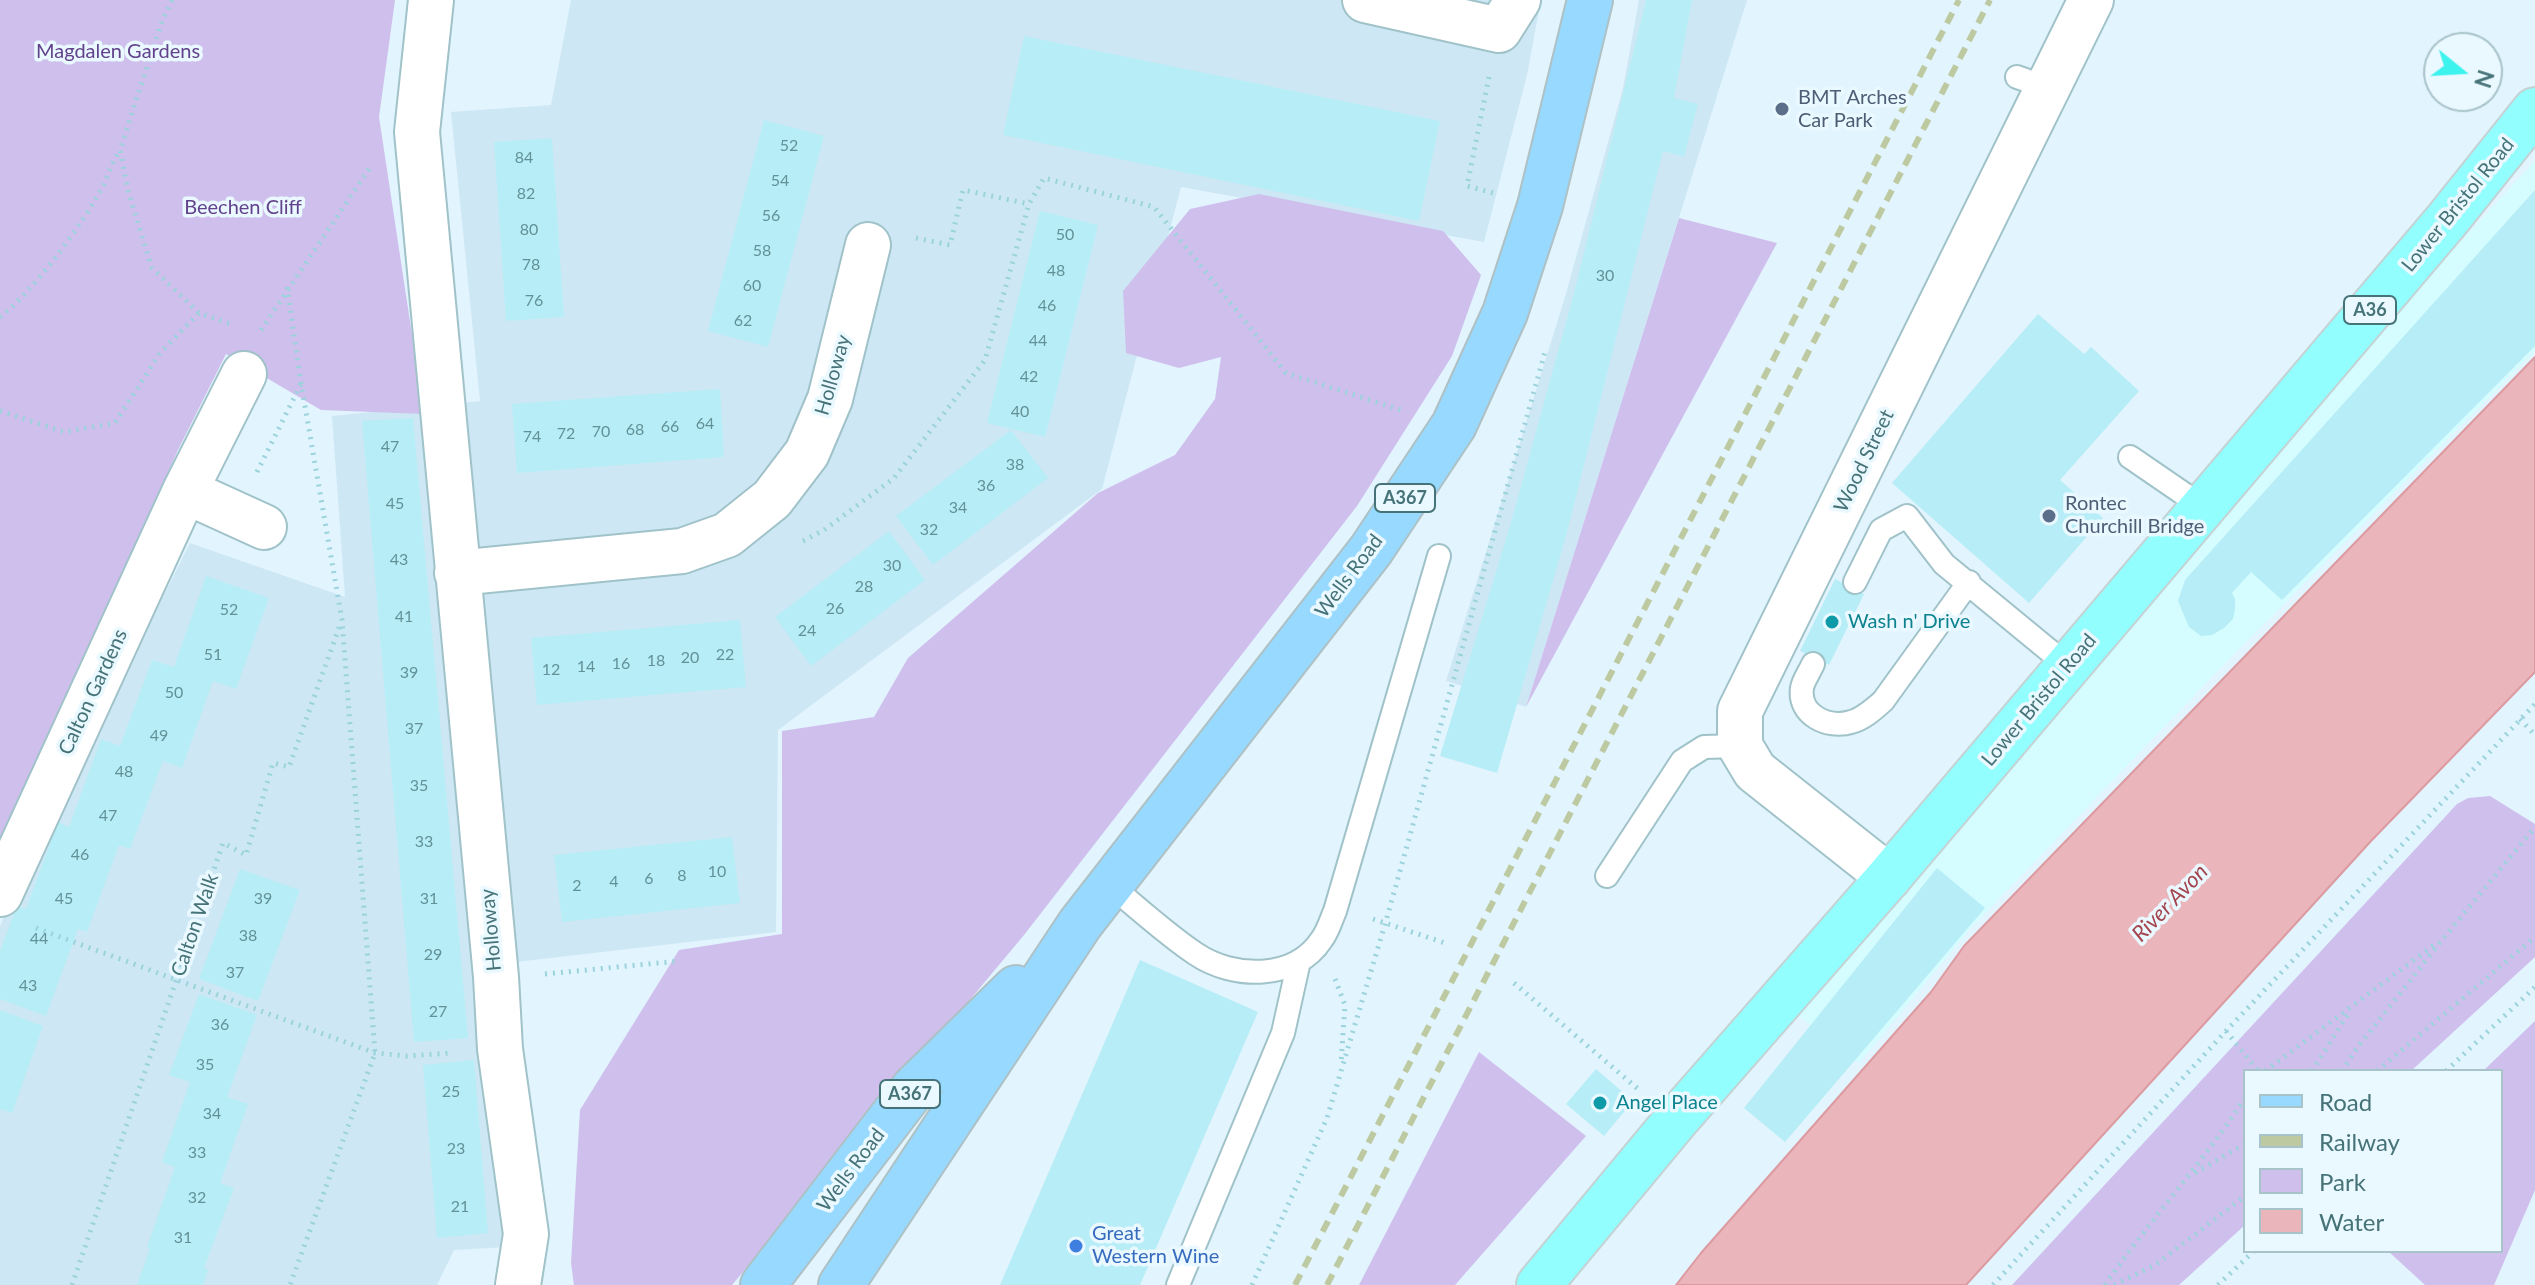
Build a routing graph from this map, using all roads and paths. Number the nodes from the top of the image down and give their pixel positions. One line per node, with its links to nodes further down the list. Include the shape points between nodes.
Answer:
1 (172, 0): 9 (path)
2 (431, 0): 8 (street, Holloway)
3 (1365, 0): 6 (street)
4 (1590, 0): 11 (main road, Wells Road / A367)
5 (2091, 0): 38 (street, Wood Street, via 2032,82 1740,711)
6 (1508, 15): 11 (path, via 1467,186)
7 (2535, 110): 25 (highway, Lower Bristol Road / A36)
8 (417, 132): 19 (path, Calton Walk, via 375,161 287,287); 29 (street, Holloway)
9 (120, 150): 14 (path, via 152,268); 15 (path, via 57,254)
10 (1029, 204): 12 (path, via 963,190 950,245); 20 (path, via 1044,178 1154,207 1286,373); 27 (path, via 985,360 894,478 824,530)
11 (1540, 206): 42 (main road, Wells Road / A367, via 1505,313 1454,425 1371,550)
12 (945, 244)
13 (868, 245): 29 (street, Holloway, via 830,399 807,453 761,508 727,535 682,551)
14 (199, 313): 16 (path); 21 (path, via 160,353 115,423 64,432)
15 (0, 317)
16 (241, 328)
17 (1547, 344): 67 (path)
18 (244, 374): 24 (street, Calton Gardens)
19 (301, 383): 22 (path); 32 (path, Calton Walk)
20 (1396, 409)
21 (0, 411)
22 (266, 452)
23 (2130, 457): 25 (lane)
24 (185, 491): 26 (street); 43 (street, Calton Gardens)
25 (2203, 507): 34 (highway, Lower Bristol Road / A36)
26 (264, 527)
27 (796, 544)
28 (1439, 556): 49 (lane)
29 (457, 573): 59 (street, Holloway)
30 (1855, 582): 31 (lane, via 1881,530 1907,516 1944,564)
31 (1969, 582): 33 (lane, via 1883,701 1851,723 1814,718 1805,707 1802,688); 34 (lane)
32 (342, 620): 54 (path, Calton Walk, via 289,767 273,763 246,855 223,843); 60 (path, Calton Walk)
33 (1813, 664)
34 (2068, 666): 41 (highway, Lower Bristol Road / A36)
35 (2535, 704): 36 (path)
36 (2520, 719): 37 (path); 58 (path)
37 (2535, 735)
38 (1740, 746): 40 (lane, via 1704,747 1682,761); 41 (street, via 1755,771)
39 (2535, 827): 48 (path)
40 (1607, 876)
41 (1889, 877): 81 (highway, Lower Bristol Road / A36)
42 (1110, 885): 44 (main road, Wells Road / A367); 52 (lane, via 1198,955 1232,970 1269,973)
43 (0, 894)
44 (1080, 924): 77 (main road, Wells Road / A367, via 914,1088); 78 (main road, Wells Road / A367)
45 (1399, 926): 50 (path)
46 (35, 927): 54 (path)
47 (2535, 937): 65 (path)
48 (2442, 940): 57 (path); 64 (path)
49 (1322, 941): 52 (lane); 67 (path, via 1345,1005)
50 (1448, 944)
51 (679, 961): 53 (path)
52 (1299, 961): 79 (lane, via 1283,1033)
53 (577, 972)
54 (176, 978): 60 (path); 74 (path, Calton Walk)
55 (1514, 983): 68 (path)
56 (2535, 987): 66 (path)
57 (2353, 1008): 62 (path); 63 (path)
58 (2226, 1031): 61 (path); 82 (path)
59 (500, 1049): 60 (path, via 407,1056); 76 (street, Holloway, via 526,1234)
60 (375, 1053): 75 (path, Calton Walk)
61 (2256, 1069)
62 (2268, 1069)
63 (2313, 1069)
64 (2343, 1069)
65 (2379, 1069)
66 (2448, 1069)
67 (1341, 1072): 80 (path, via 1327,1118)
68 (1645, 1095)
69 (2243, 1101): 71 (path)
70 (2243, 1145): 71 (path)
71 (2191, 1175): 83 (path)
72 (2243, 1198): 84 (path, via 2155,1265)
73 (2252, 1253): 85 (path)
74 (72, 1285)
75 (290, 1285)
76 (518, 1285)
77 (763, 1285)
78 (841, 1285)
79 (1178, 1285)
80 (1252, 1285)
81 (1539, 1285)
82 (1993, 1285)
83 (2105, 1285)
84 (2114, 1285)
85 (2218, 1285)

